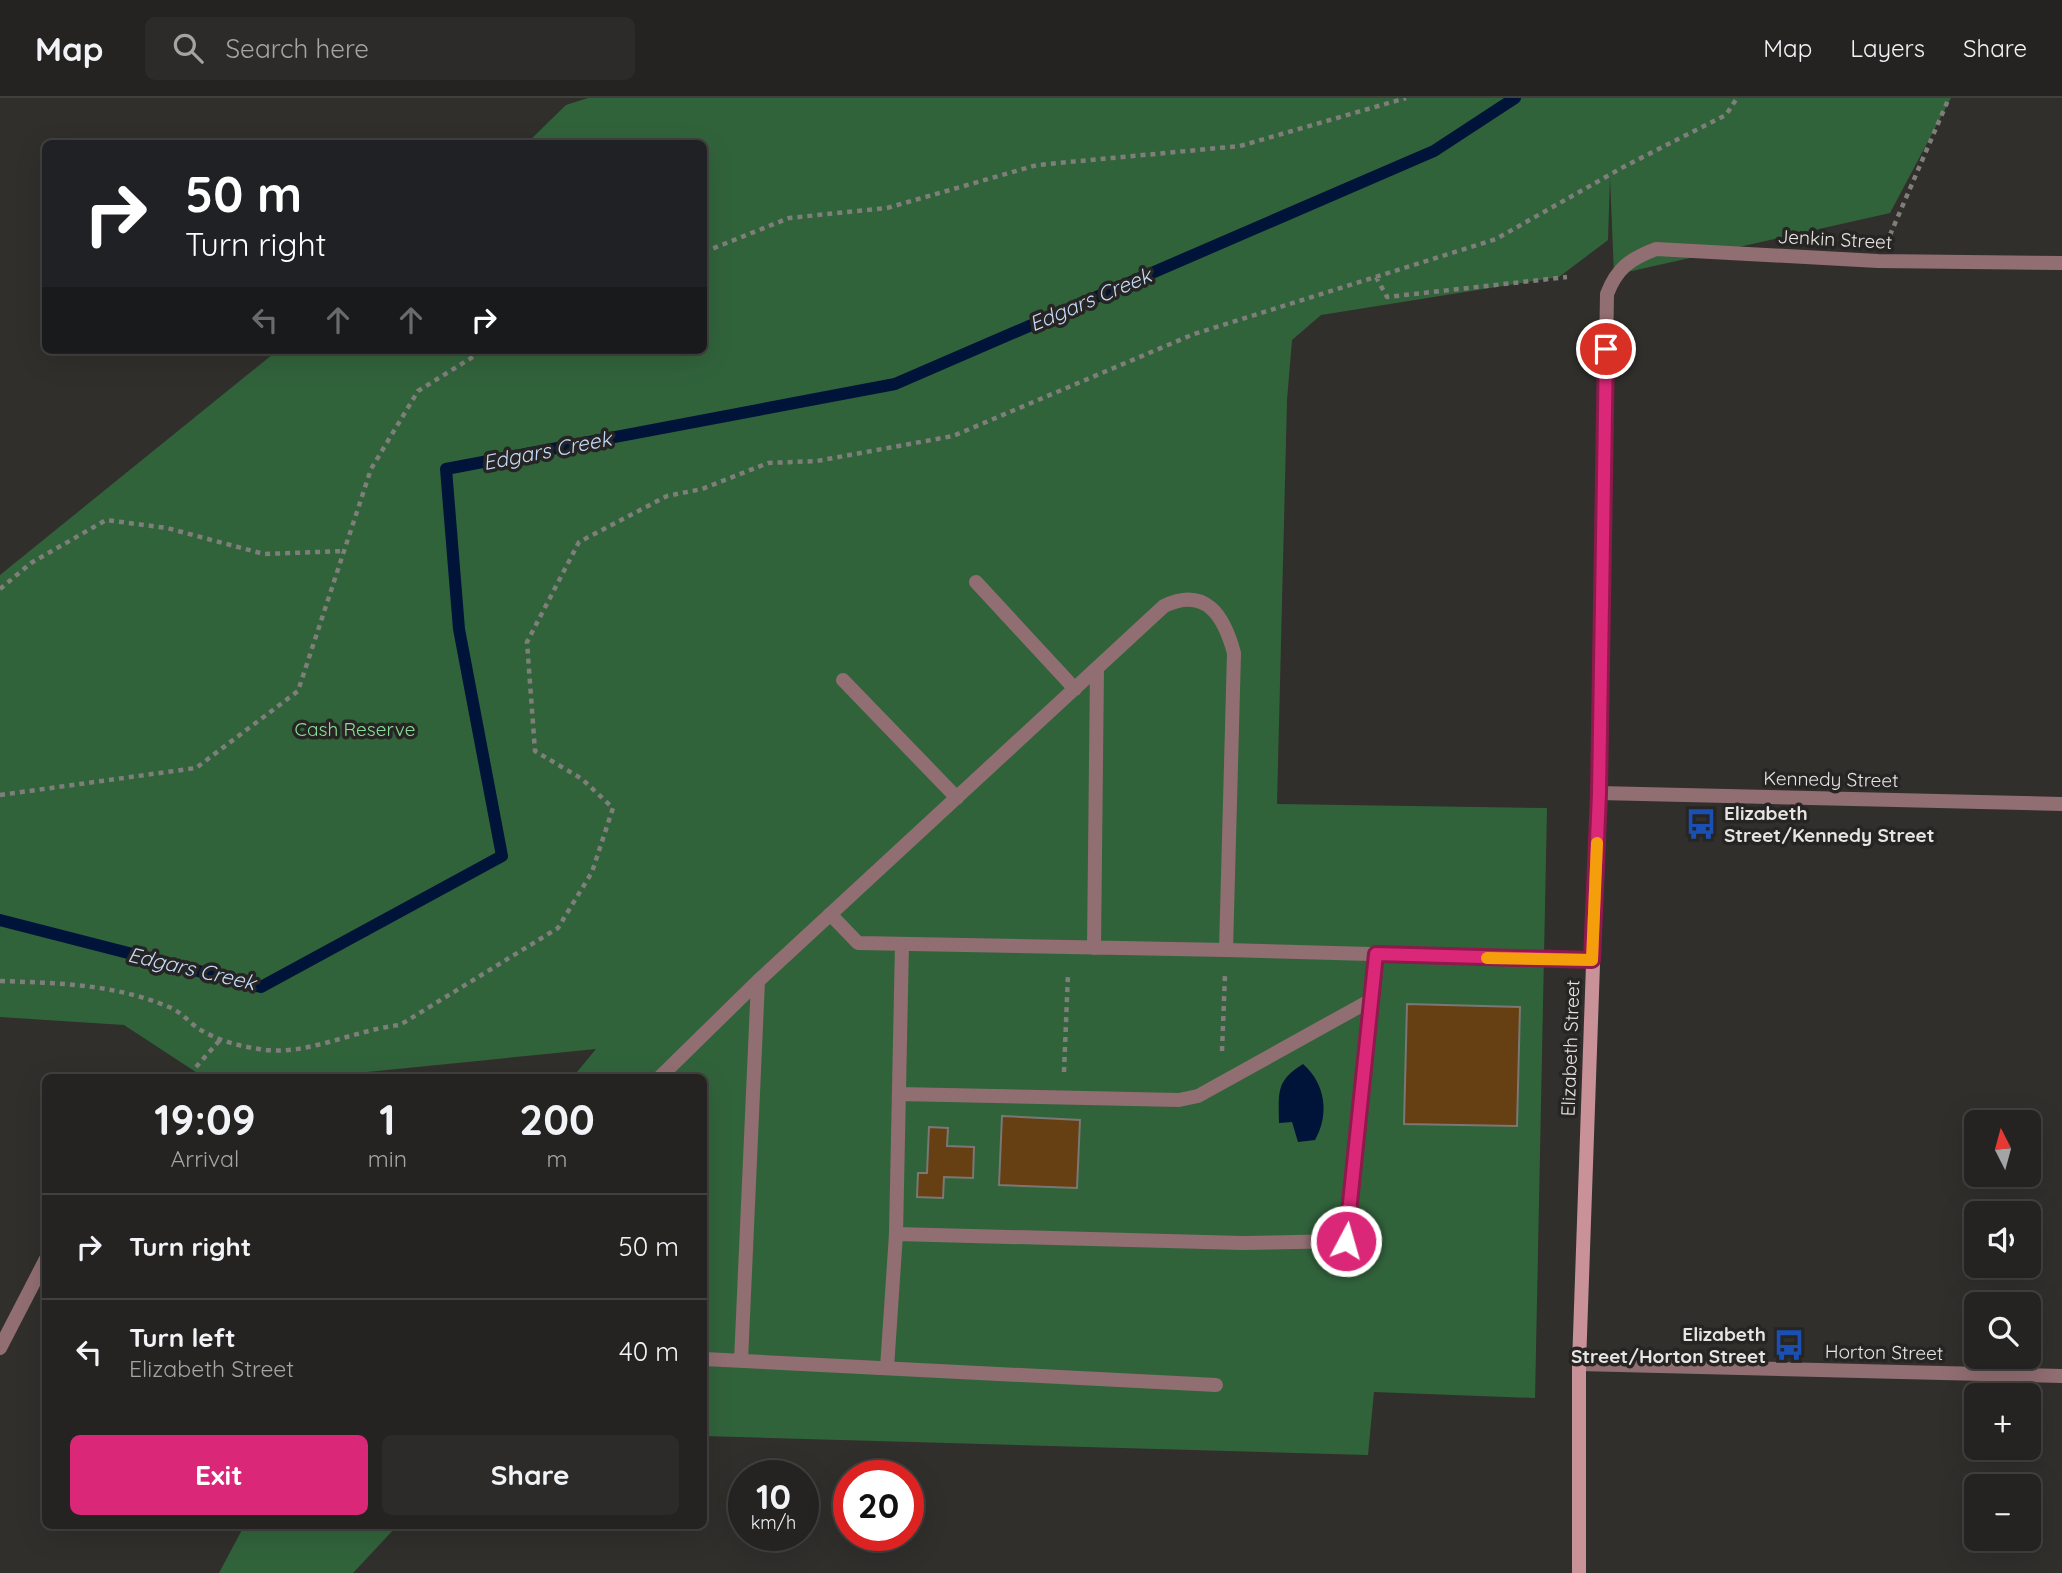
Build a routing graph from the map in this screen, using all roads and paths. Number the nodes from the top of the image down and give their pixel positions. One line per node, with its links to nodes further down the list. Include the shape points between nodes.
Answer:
1 (1406, 98): 4 (path, via 1240,146 1037,165 887,208 789,218)
2 (1737, 98): 8 (path, via 1726,115 1496,239)
3 (1949, 98): 5 (path)
4 (707, 251)
5 (1878, 261): 6 (street, Jenkin Street); 7 (street, Jenkin Street, via 1656,249 1630,259)
6 (2061, 262)
7 (1614, 275): 17 (street, Elizabeth Street, via 1607,293)
8 (1376, 277): 9 (path, via 1387,297); 31 (path, via 1194,334 953,436 817,461 768,463 702,489 667,496 579,542 527,642 535,751 582,779 613,808 592,872 558,928 400,1025 372,1028 297,1052 261,1050)
9 (1567, 277)
10 (478, 354): 11 (path, via 418,391 371,469)
11 (345, 551): 13 (path, via 264,554 167,528 106,520 32,563); 18 (path, via 298,691 197,768)
12 (976, 582): 16 (street)
13 (0, 589)
14 (1097, 669): 16 (street); 24 (street); 25 (street, via 1164,606 1177,600 1188,598 1208,605 1228,630 1234,668)
15 (843, 680): 19 (street)
16 (1075, 689): 19 (street)
17 (1599, 793): 20 (street, Kennedy Street); 27 (street, Elizabeth Street)
18 (0, 795)
19 (957, 798): 21 (street)
20 (2062, 804)
21 (830, 914): 22 (street, via 858,943); 29 (street)
22 (902, 944): 23 (street); 35 (street)
23 (1069, 947): 24 (street); 36 (path)
24 (1094, 948): 25 (street)
25 (1226, 950): 26 (street); 34 (path)
26 (1376, 954): 27 (street); 30 (street)
27 (1592, 960): 42 (street, Elizabeth Street)
28 (0, 981): 31 (path, via 123,991 172,1007)
29 (758, 981): 33 (street); 41 (street)
30 (1371, 1000): 34 (street); 37 (street, via 1346,1241 1243,1243)
31 (220, 1040): 32 (path)
32 (196, 1067)
33 (663, 1074)
34 (1221, 1083): 36 (street, via 1179,1100)
35 (899, 1094): 36 (street); 37 (street)
36 (1063, 1098)
37 (895, 1234): 43 (street)
38 (42, 1267): 39 (street)
39 (0, 1348)
40 (707, 1359): 41 (street)
41 (741, 1361): 43 (street)
42 (1579, 1364): 44 (street, Horton Street); 46 (street, Elizabeth Street)
43 (887, 1368): 45 (street)
44 (2062, 1376)
45 (1216, 1385)
46 (1578, 1573)

